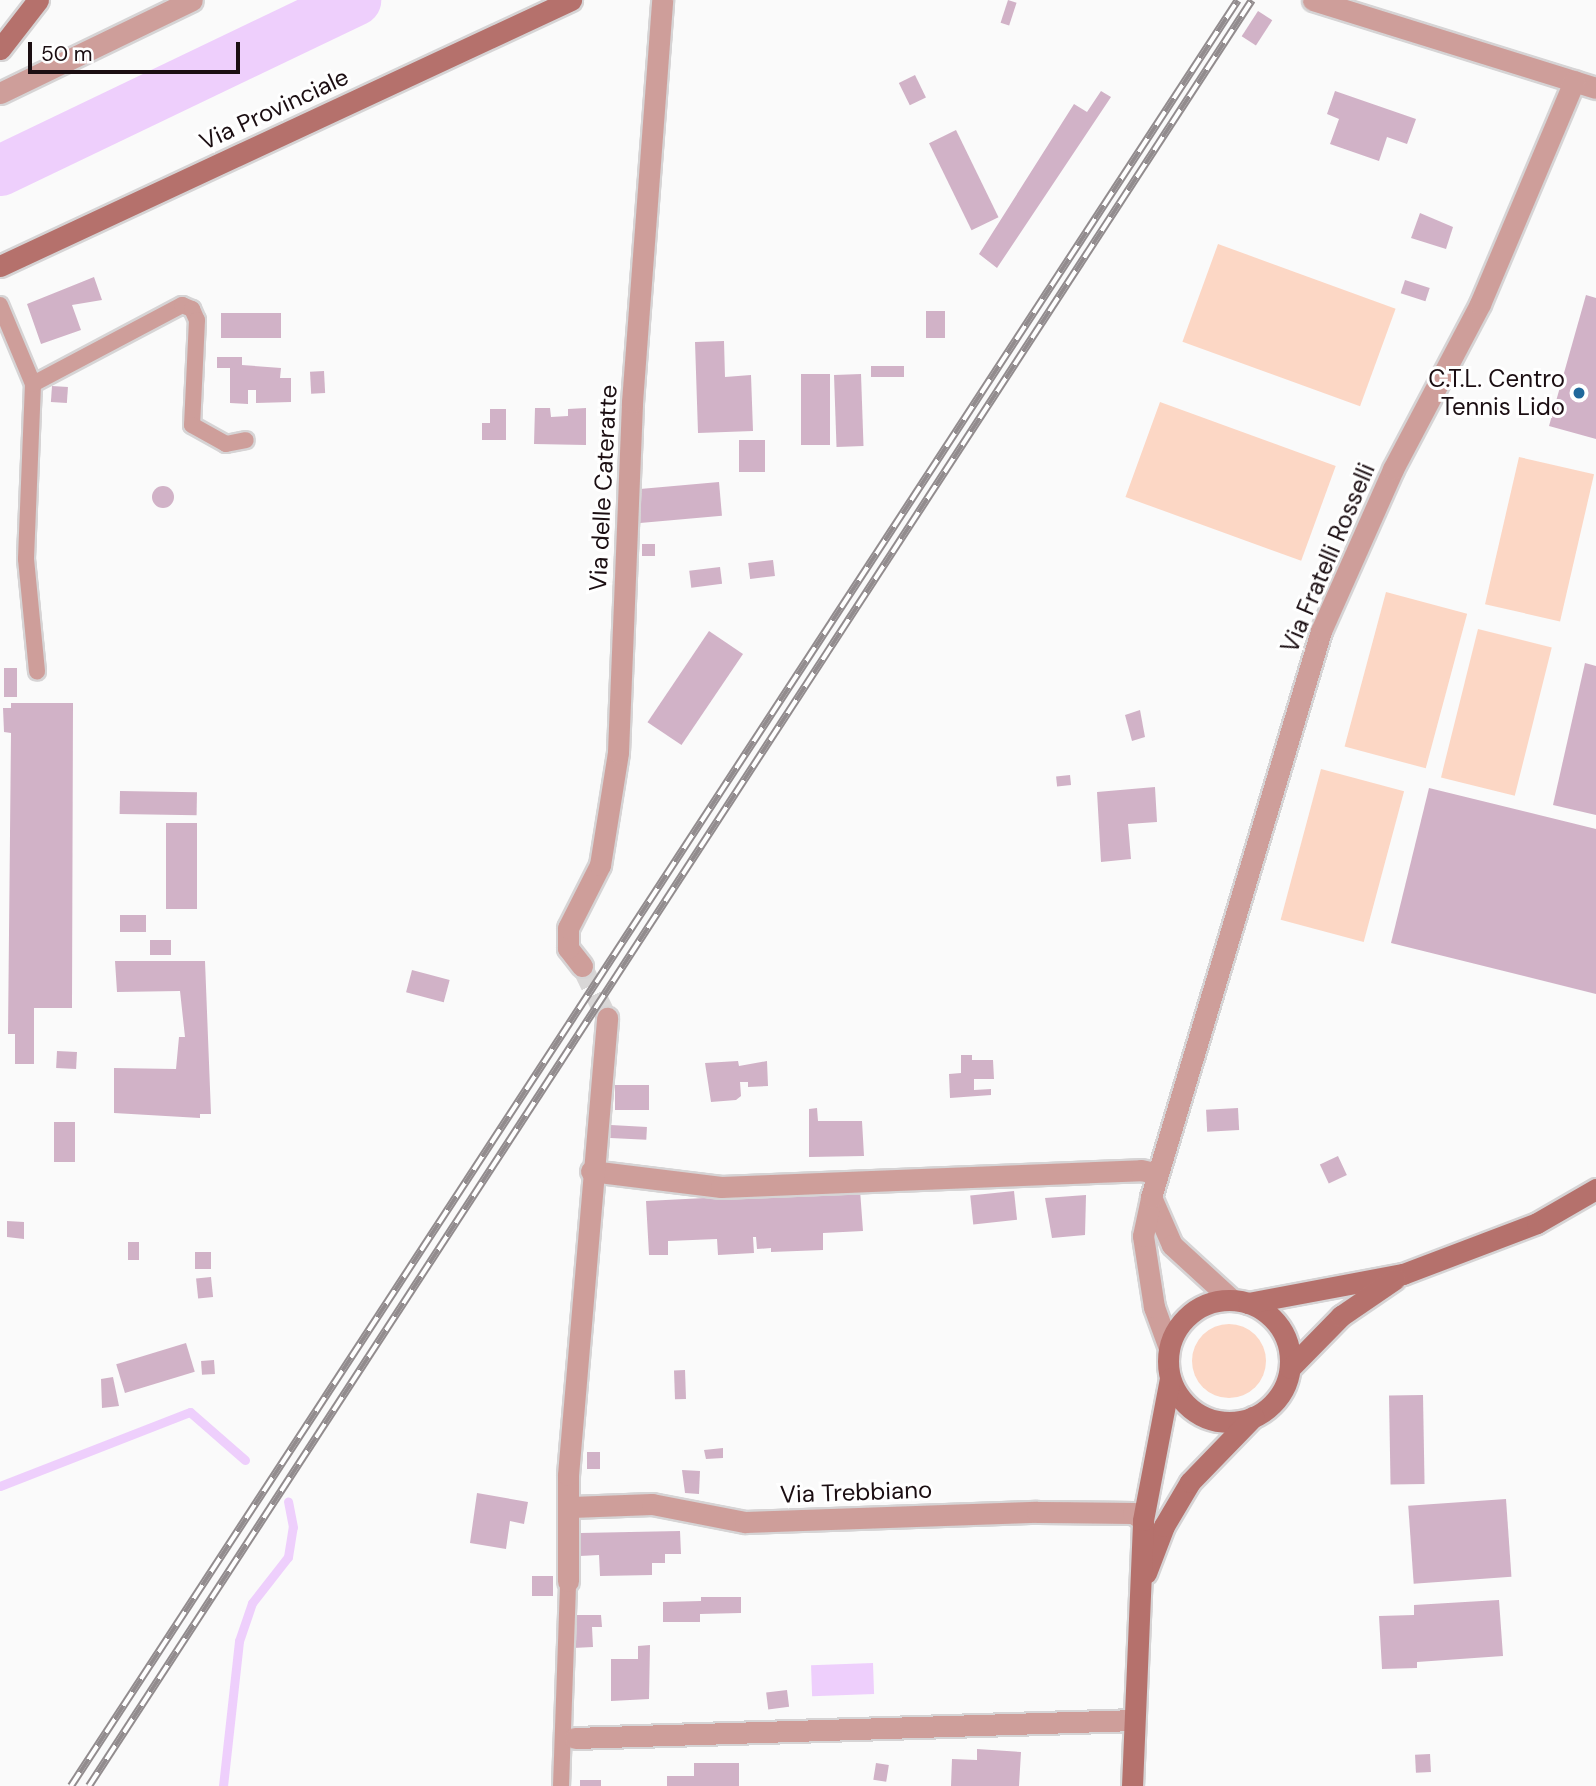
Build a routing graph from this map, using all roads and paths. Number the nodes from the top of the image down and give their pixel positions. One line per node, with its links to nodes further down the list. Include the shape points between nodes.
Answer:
1 (38, 0): 6 (street)
2 (192, 0): 9 (street)
3 (571, 0): 10 (street, Via Provinciale)
4 (662, 0): 15 (street, Via delle Cateratte, via 632,402 616,765 600,865 568,928 568,948)
5 (1313, 0): 7 (street)
6 (0, 49)
7 (1574, 81): 8 (street); 18 (street, Via Fratelli Rosselli, via 1480,304 1393,469 1321,631)
8 (1596, 88)
9 (0, 93)
10 (0, 266)
11 (0, 305): 12 (lane)
12 (33, 384): 13 (lane, via 182,305 192,309 197,320 192,425 226,444); 14 (lane, via 26,559)
13 (246, 440)
14 (37, 671)
15 (583, 966)
16 (607, 1018): 17 (street)
17 (592, 1171): 18 (street, via 721,1187 1141,1170); 27 (street, via 568,1475)
18 (1158, 1174): 20 (street, Via Fratelli Rosselli)
19 (1596, 1189): 21 (street, via 1537,1223)
20 (1151, 1197): 22 (street, via 1172,1245); 23 (street, Via Fratelli Rosselli, via 1143,1236 1154,1307)
21 (1403, 1274): 22 (street); 24 (street, via 1341,1316)
22 (1239, 1301): 23 (street, via 1198,1308 1180,1325); 24 (street, via 1266,1312 1280,1328 1289,1347)
23 (1169, 1348): 25 (street)
24 (1290, 1368): 26 (street, via 1278,1396)
25 (1170, 1379): 26 (street, via 1187,1405 1214,1420); 28 (street)
26 (1254, 1417): 30 (street, via 1189,1482 1164,1526)
27 (571, 1507): 28 (street, Via Trebbiano, via 652,1504 745,1522 1037,1512 1133,1513); 29 (street)
28 (1143, 1520): 30 (street)
29 (568, 1581): 33 (lane)
30 (1141, 1588): 31 (street)
31 (1134, 1720): 32 (street); 34 (street)
32 (575, 1738)
33 (561, 1786)
34 (1132, 1786)

